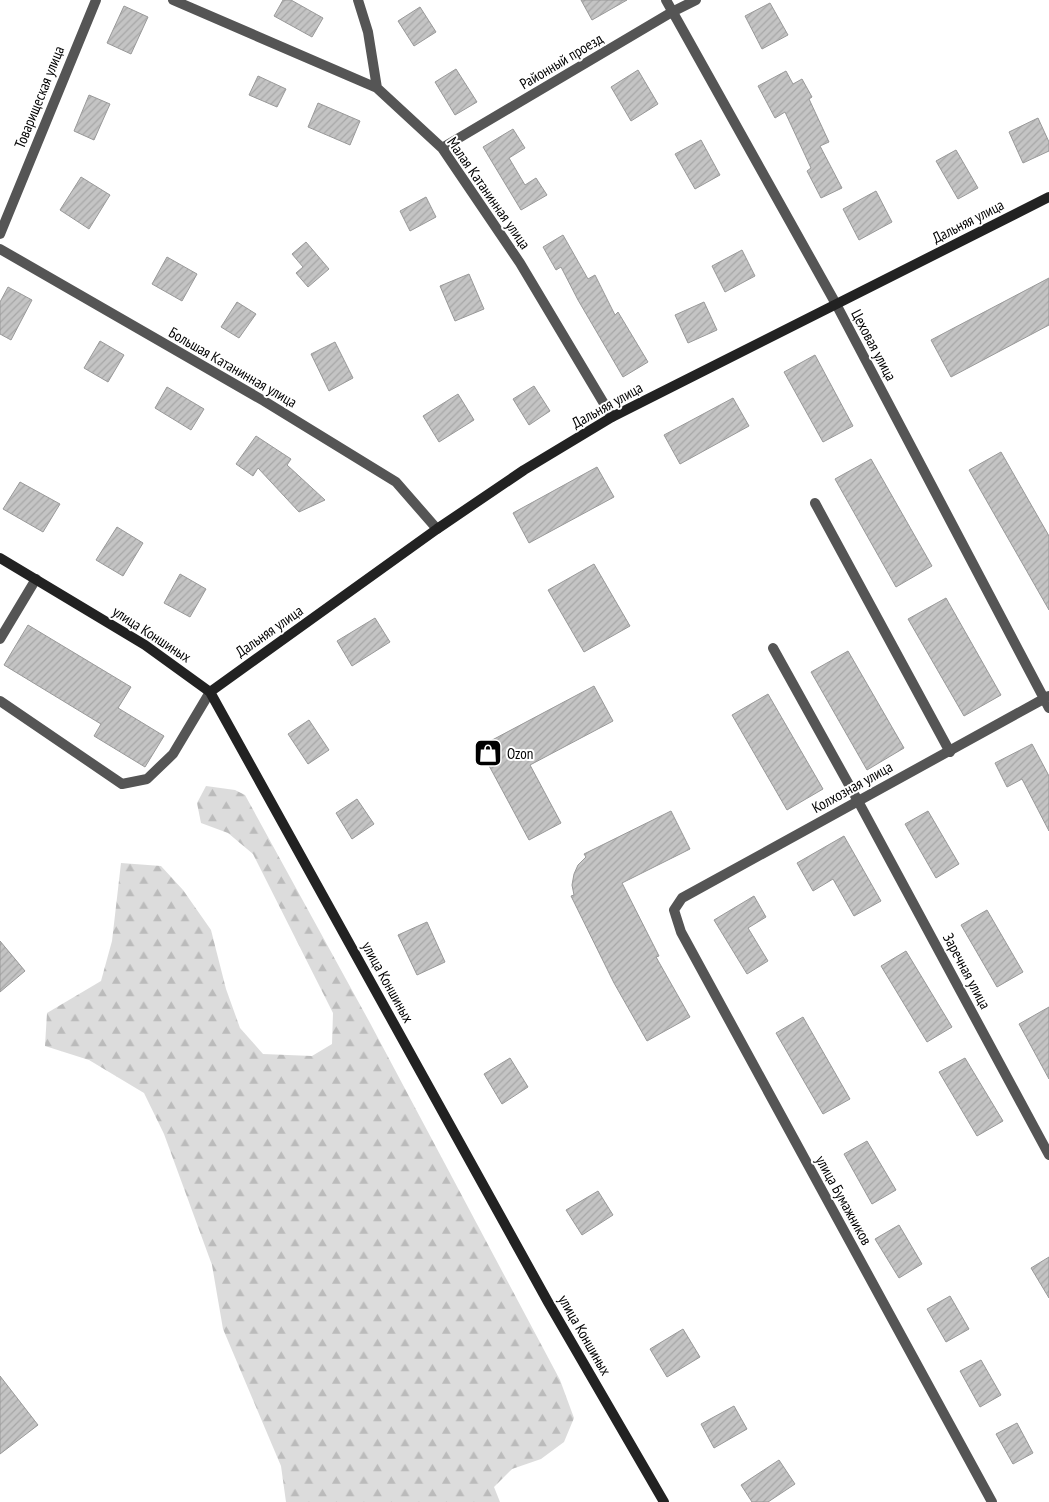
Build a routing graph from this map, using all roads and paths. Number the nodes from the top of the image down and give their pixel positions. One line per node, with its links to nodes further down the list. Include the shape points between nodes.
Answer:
1 (96, 0): 10 (street, Товарищеская улица)
2 (173, 0): 7 (street, Малая Катанинная улица)
3 (358, 0): 7 (street, via 368,32)
4 (666, 0): 6 (street, Цеховая улица)
5 (696, 0): 6 (street, Районный проезд)
6 (672, 12): 8 (street, Районный проезд); 12 (street, Цеховая улица)
7 (377, 88): 8 (street, Малая Катанинная улица)
8 (442, 148): 13 (street, Малая Катанинная улица, via 520,263)
9 (1049, 197): 12 (main road, Дальняя улица)
10 (0, 234)
11 (0, 249): 15 (street, Большая Катанинная улица, via 264,401 396,482)
12 (836, 304): 13 (main road, Дальняя улица); 22 (street, Цеховая улица)
13 (612, 417): 15 (main road, Дальняя улица, via 524,470)
14 (815, 503): 23 (street)
15 (437, 529): 20 (main road, Дальняя улица)
16 (0, 558): 17 (main road, улица Коншиных)
17 (36, 579): 18 (street); 20 (main road, улица Коншиных, via 145,645)
18 (0, 639)
19 (773, 648): 24 (street, Заречная улица)
20 (210, 692): 21 (street, via 173,754 147,779 122,784); 27 (main road, улица Коншиных, via 548,1302)
21 (0, 701)
22 (1047, 701): 23 (street, Колхозная улица)
23 (950, 752): 24 (street, Колхозная улица)
24 (858, 801): 25 (street, Колхозная улица, via 682,898); 26 (street, Заречная улица)
25 (674, 910): 28 (street, улица Бумажников, via 681,932)
26 (1049, 1155)
27 (664, 1502)
28 (992, 1502)

